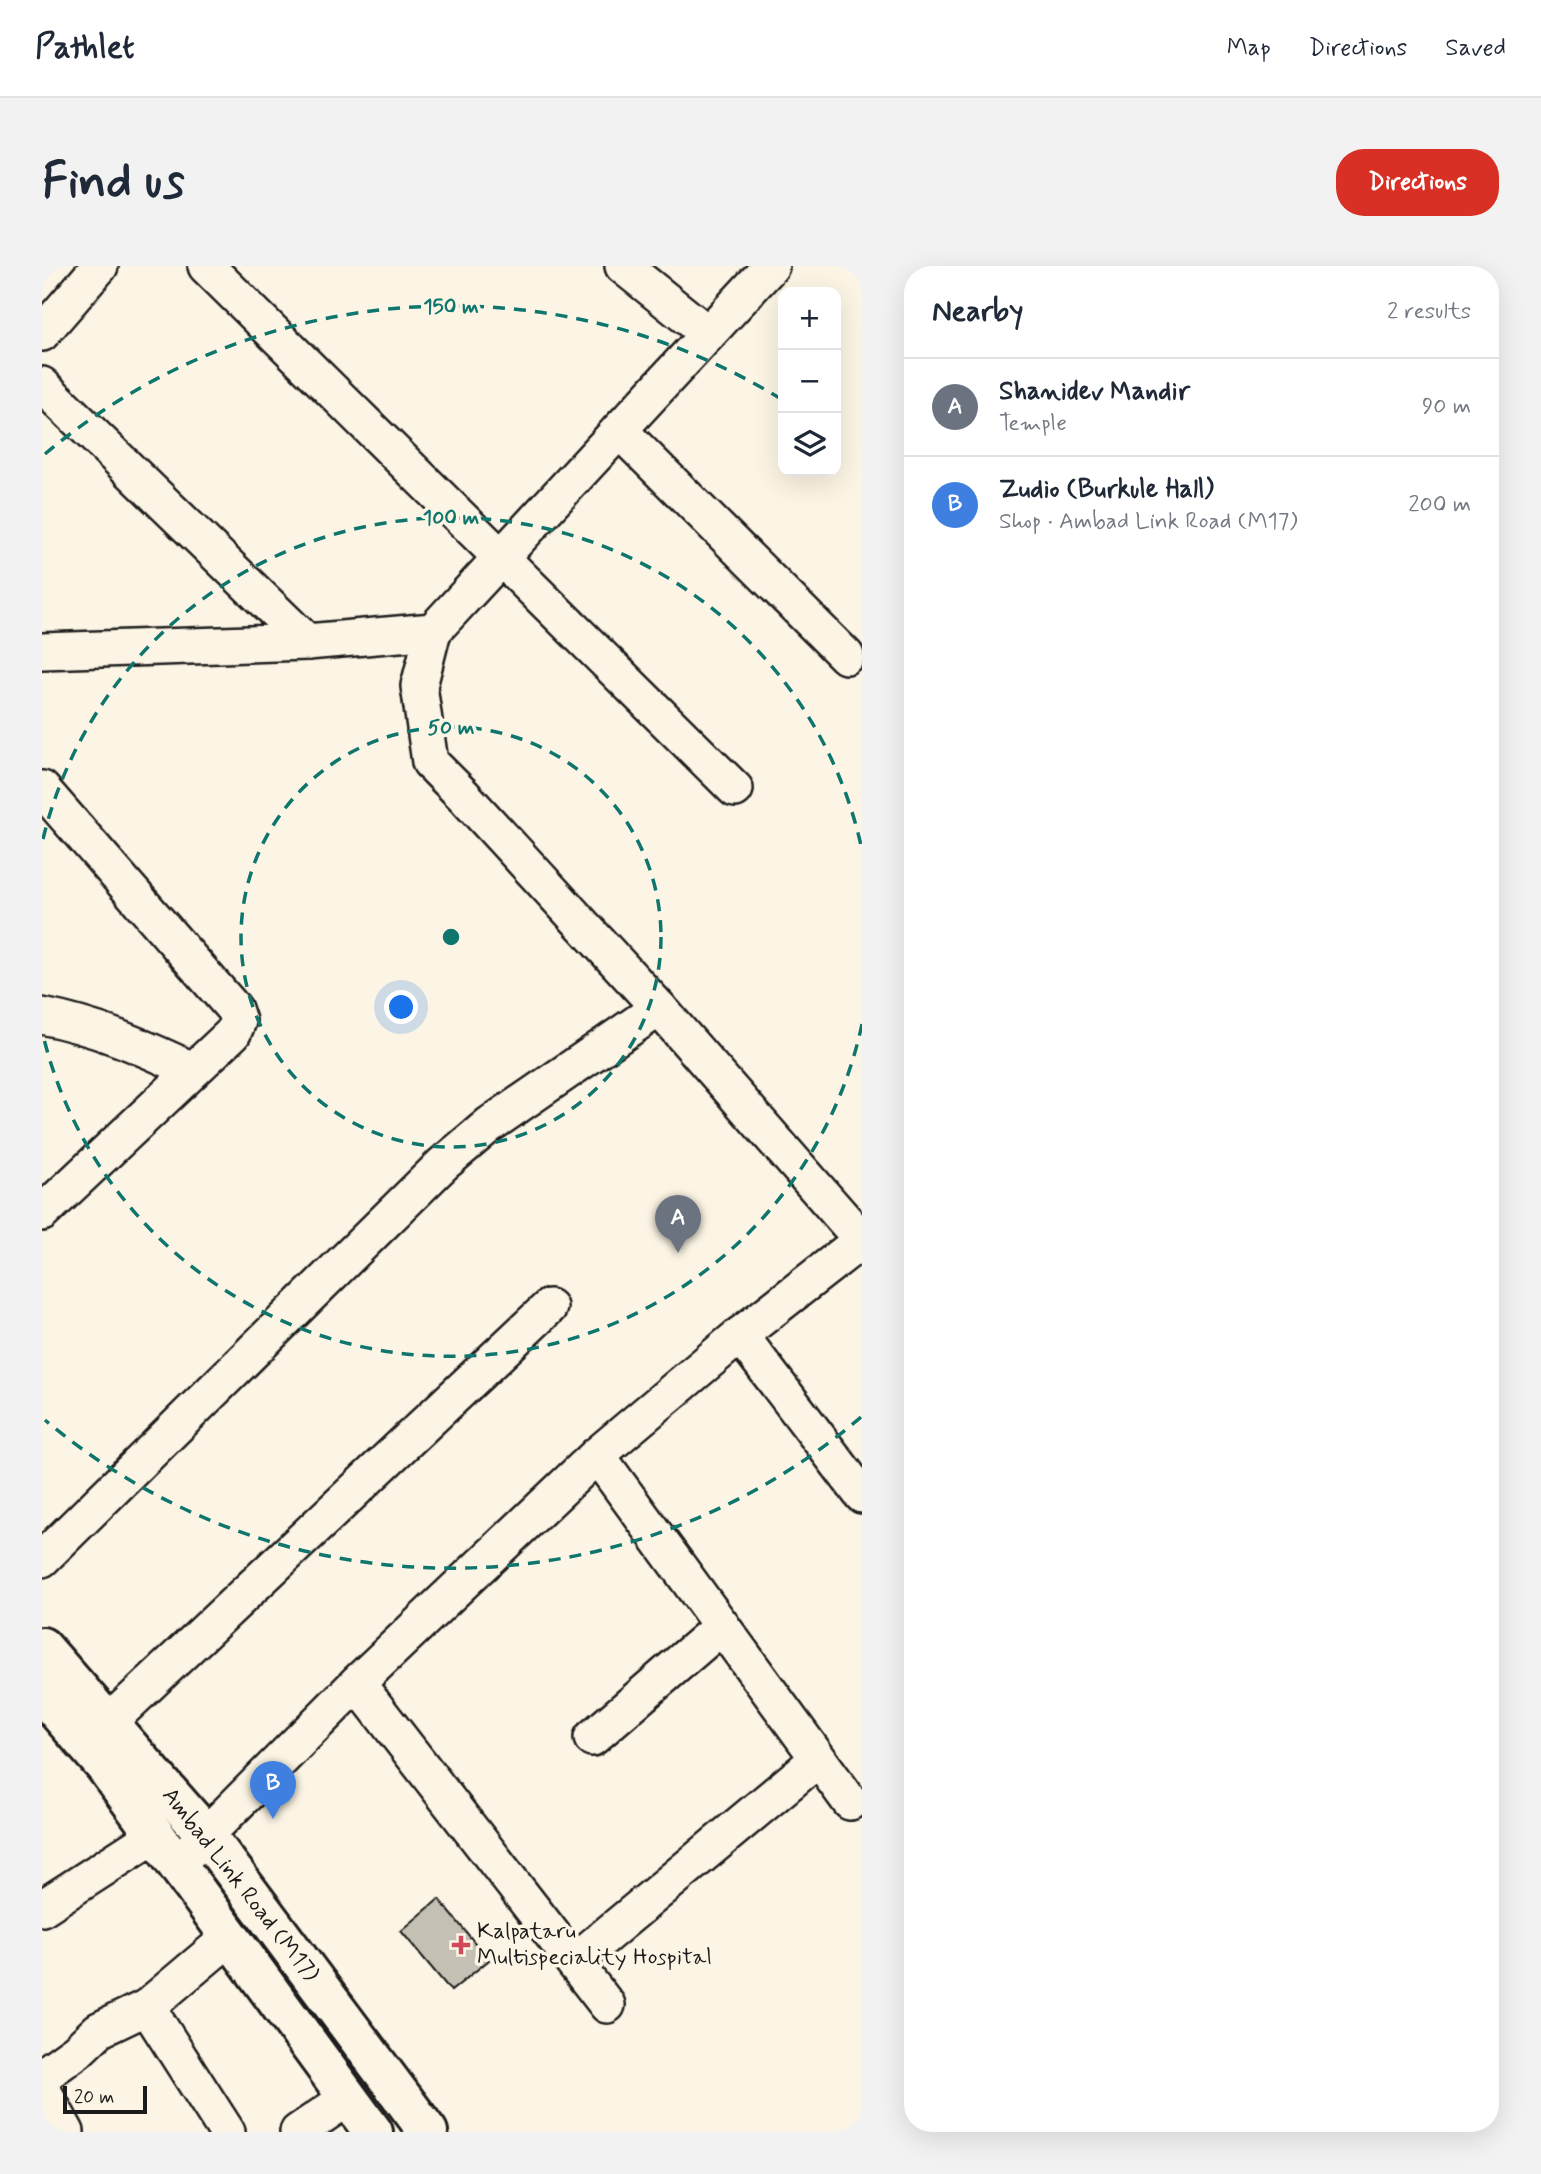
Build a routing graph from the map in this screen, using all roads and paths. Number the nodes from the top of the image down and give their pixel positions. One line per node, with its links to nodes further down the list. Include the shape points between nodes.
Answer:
1 (100, 266): 5 (street)
2 (206, 266): 9 (street)
3 (624, 266): 6 (street)
4 (771, 266): 6 (street)
5 (42, 333)
6 (708, 334): 8 (street)
7 (42, 385): 11 (street)
8 (619, 430): 9 (street); 13 (street)
9 (500, 558): 10 (street); 15 (street)
10 (433, 631): 11 (street); 16 (street, via 419,686 430,762)
11 (307, 642): 12 (street)
12 (42, 651)
13 (846, 656)
14 (42, 789): 18 (street, via 237,1016 233,1033)
15 (735, 789)
16 (659, 1008): 20 (street); 25 (street, via 489,1125 443,1164)
17 (42, 1016): 18 (street, via 99,1030)
18 (192, 1070): 19 (street)
19 (42, 1213)
20 (862, 1240): 22 (street)
21 (549, 1307): 30 (street)
22 (740, 1335): 23 (street); 24 (street)
23 (597, 1454): 26 (street); 28 (street)
24 (862, 1495)
25 (42, 1559)
26 (722, 1626): 31 (street); 32 (street)
27 (42, 1647): 30 (main road, Ambad Link Road (M17))
28 (356, 1683): 34 (street); 38 (street)
29 (46, 1704): 35 (main road, Ambad Link Road (M17), via 104,1765)
30 (108, 1722): 34 (main road, Ambad Link Road (M17))
31 (592, 1738)
32 (818, 1759): 33 (street); 38 (street)
33 (850, 1802)
34 (206, 1835): 35 (street); 48 (main road, Ambad Link Road (M17))
35 (166, 1849): 36 (street); 37 (main road, Ambad Link Road (M17))
36 (42, 1908)
37 (230, 1937): 40 (street); 43 (main road, Ambad Link Road (M17))
38 (574, 1962): 39 (street)
39 (607, 2005)
40 (147, 2007): 41 (street, via 99,2031); 45 (street)
41 (42, 2076)
42 (42, 2089): 44 (street)
43 (348, 2098): 46 (street); 47 (main road, Ambad Link Road (M17))
44 (66, 2132)
45 (227, 2132)
46 (298, 2132)
47 (373, 2132)
48 (428, 2132)

